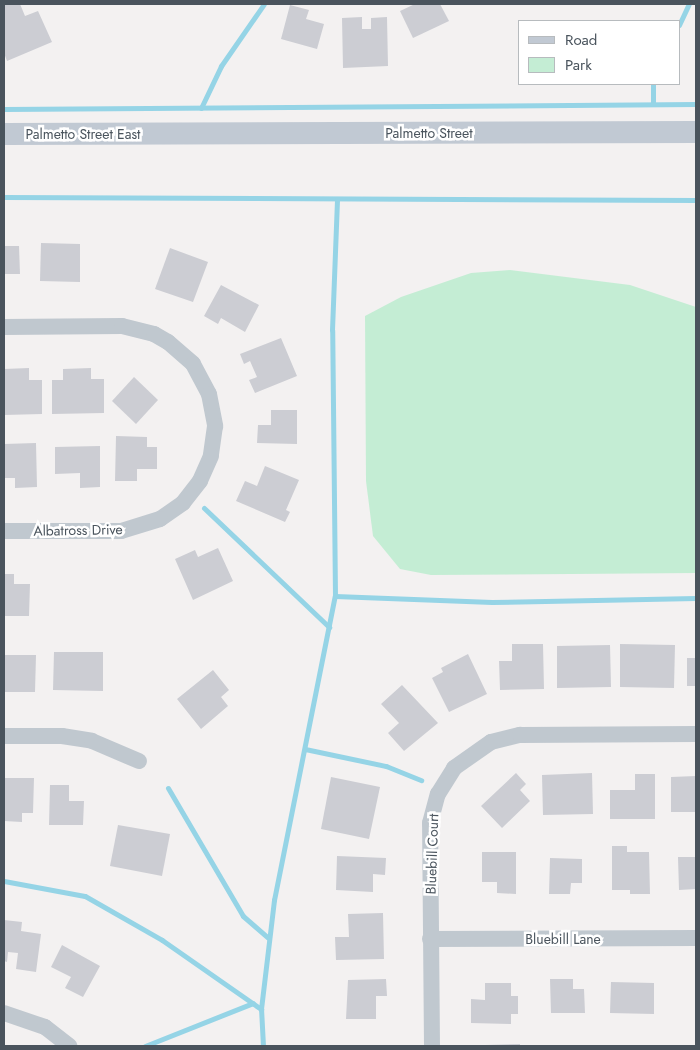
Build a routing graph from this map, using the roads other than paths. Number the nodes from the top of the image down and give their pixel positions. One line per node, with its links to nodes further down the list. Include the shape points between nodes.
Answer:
1 (696, 132): 3 (main road, Palmetto Street)
2 (4, 134): 3 (main road, Palmetto Street East)
3 (163, 134)
4 (4, 327): 5 (street, Albatross Drive, via 122,326 154,334 182,352 198,371 209,394 215,426 212,456 200,482 183,503 160,519 121,531)
5 (4, 531)
6 (696, 734): 10 (street, Bluebill Court, via 520,735 491,742 465,758 445,781 433,808)
7 (4, 736): 8 (street, via 62,736 92,741)
8 (139, 761)
9 (696, 938): 10 (street, Bluebill Lane)
10 (430, 939): 13 (street, Bluebill Court)
11 (4, 1013): 12 (street, via 45,1027)
12 (68, 1046)
13 (432, 1046)

